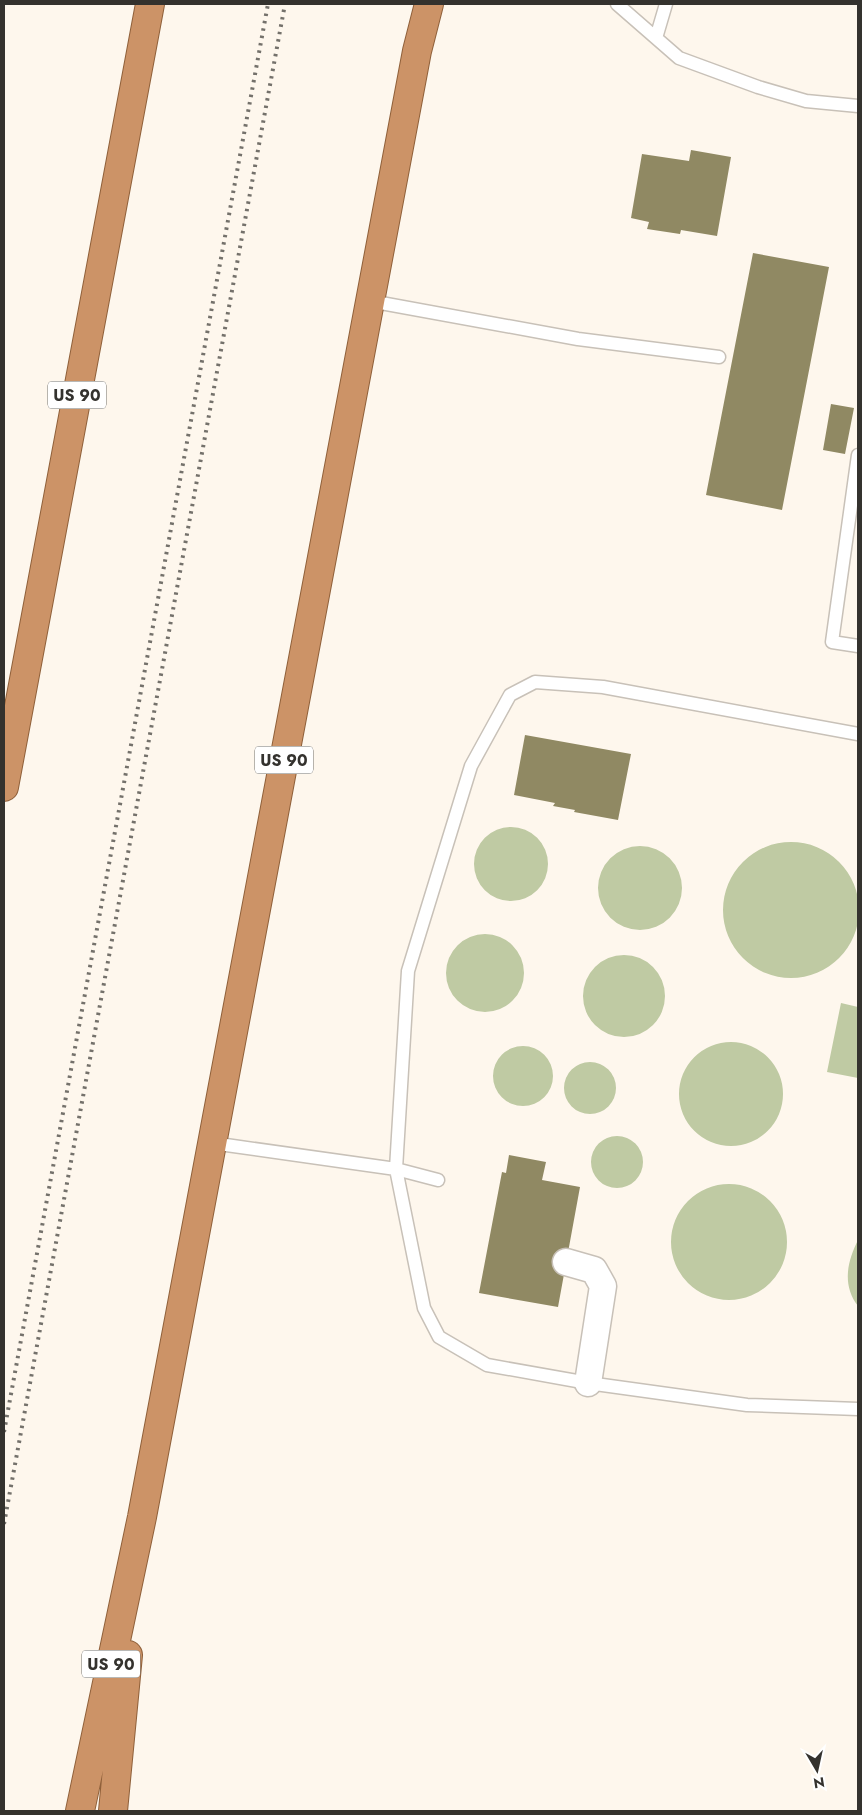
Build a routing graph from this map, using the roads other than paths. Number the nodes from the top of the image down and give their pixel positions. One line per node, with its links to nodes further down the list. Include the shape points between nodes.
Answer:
1 (150, 4): 12 (highway, US 90)
2 (429, 4): 7 (highway, US 90, via 417,51)
3 (617, 4): 5 (lane)
4 (666, 4): 5 (lane)
5 (656, 38): 6 (lane, via 679,58 758,86 806,101)
6 (858, 106)
7 (370, 301): 8 (lane, via 578,339); 13 (highway, US 90)
8 (719, 357)
9 (858, 456): 10 (lane, via 832,642)
10 (858, 646)
11 (858, 734): 14 (lane, via 603,686 534,682 510,695 470,766 408,971)
12 (4, 787)
13 (212, 1143): 14 (lane); 19 (highway, US 90)
14 (396, 1169): 15 (lane); 17 (lane, via 424,1308 439,1337 487,1365)
15 (438, 1180)
16 (566, 1262): 17 (street, via 594,1270 603,1286)
17 (588, 1383): 18 (lane, via 747,1405)
18 (858, 1409)
19 (142, 1517): 20 (highway, US 90); 21 (highway)
20 (80, 1811)
21 (114, 1811)

